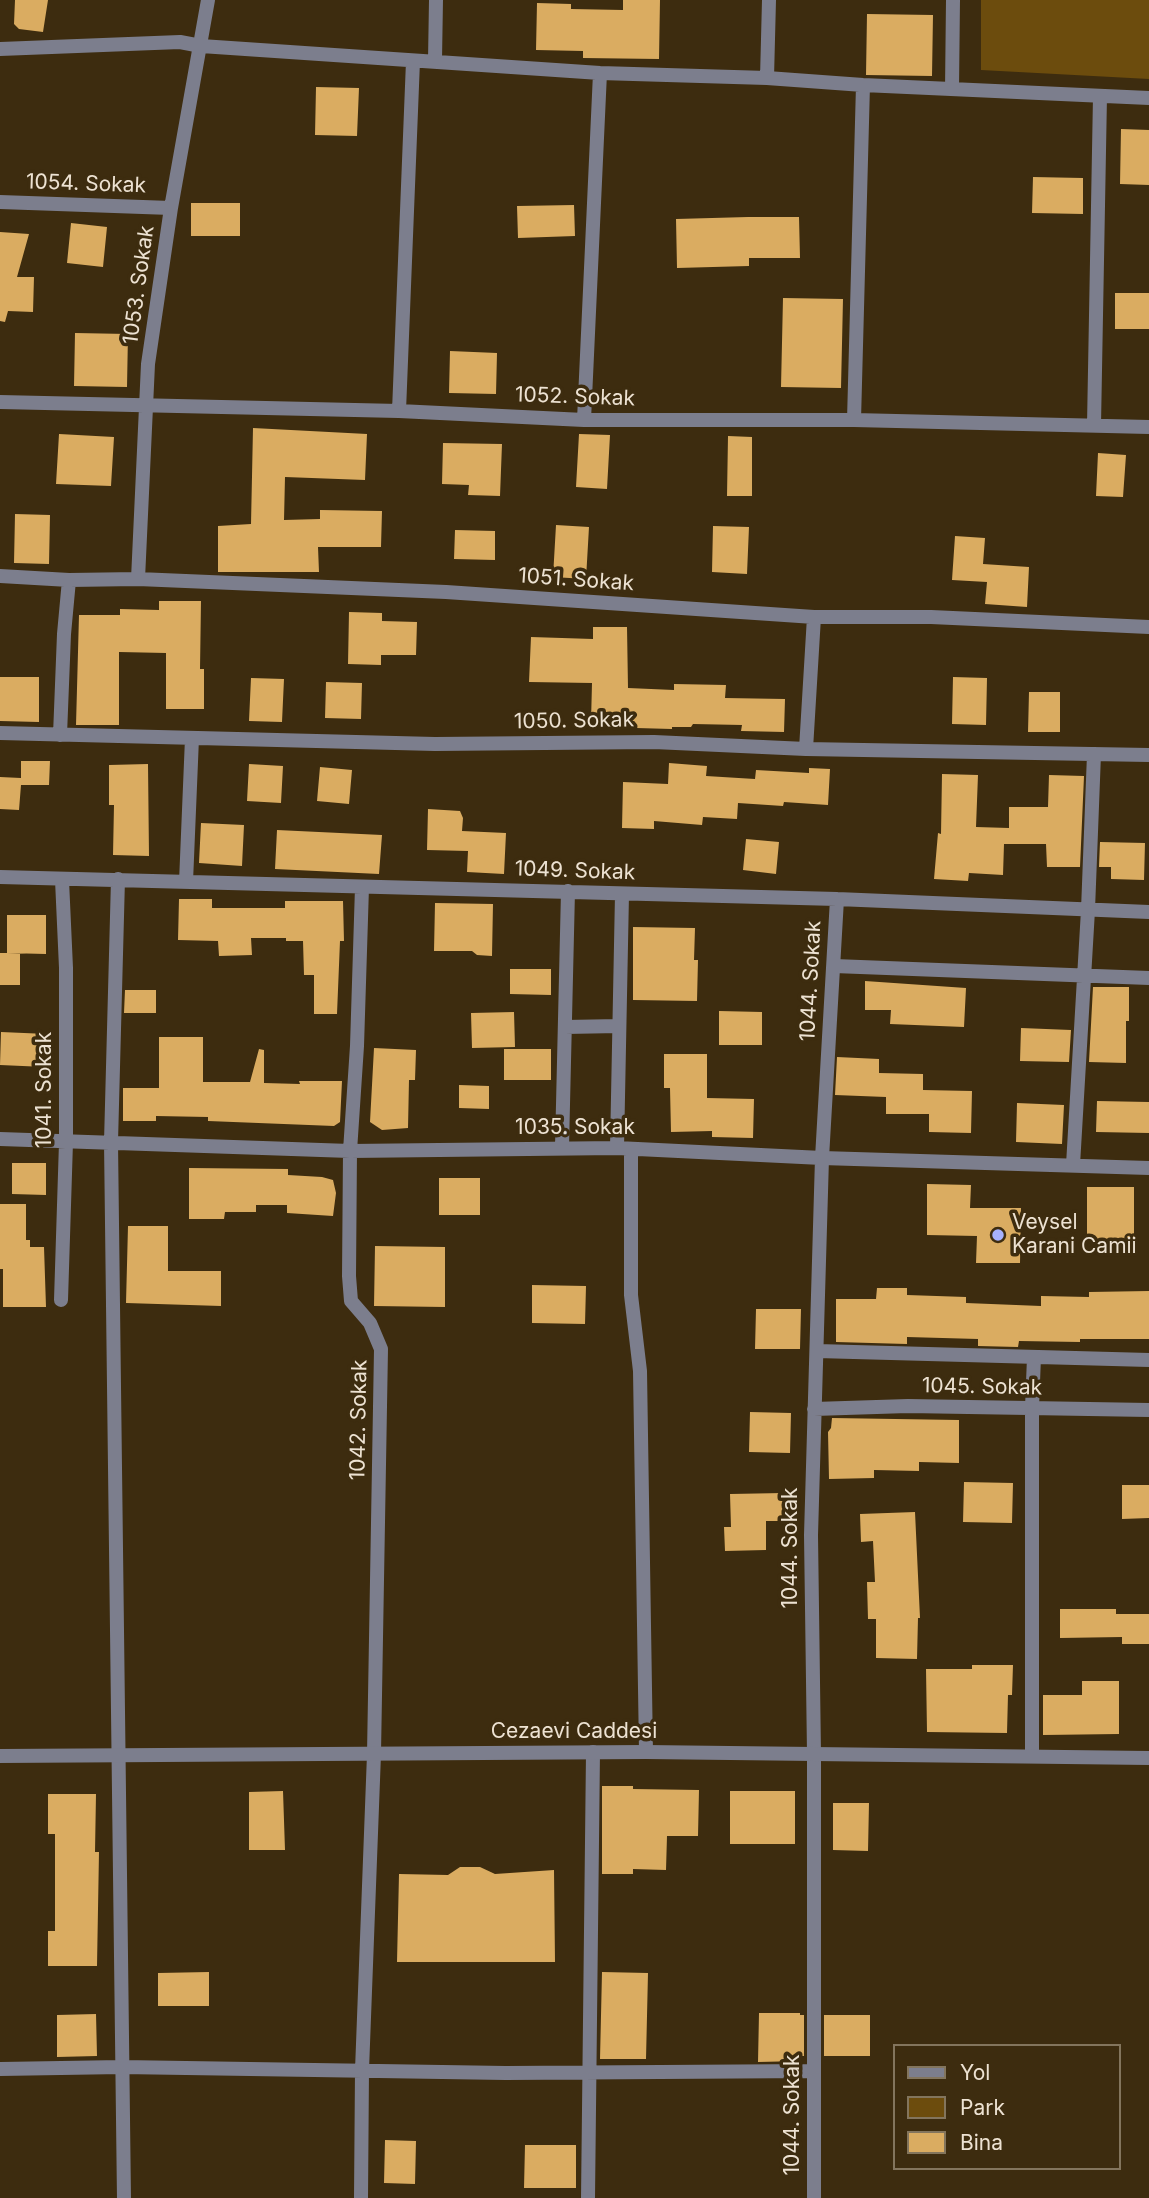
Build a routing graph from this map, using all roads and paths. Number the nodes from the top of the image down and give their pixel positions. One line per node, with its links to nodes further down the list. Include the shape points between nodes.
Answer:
1 (208, 0): 5 (street, 1053. Sokak)
2 (436, 0): 7 (street)
3 (769, 0): 10 (street)
4 (953, 0): 12 (street)
5 (201, 46): 6 (street, via 180,42); 8 (street); 16 (street, 1053. Sokak)
6 (0, 50)
7 (435, 60): 8 (street); 9 (street)
8 (413, 61): 19 (street)
9 (600, 73): 10 (street); 20 (street)
10 (768, 78): 11 (street)
11 (863, 85): 12 (street); 21 (street)
12 (952, 89): 13 (street)
13 (1100, 96): 14 (street); 22 (street)
14 (1149, 98)
15 (0, 202): 16 (street, 1054. Sokak)
16 (171, 208): 18 (street, 1053. Sokak)
17 (0, 402): 18 (street, 1052. Sokak)
18 (146, 406): 19 (street, 1052. Sokak); 25 (street, 1053. Sokak)
19 (399, 411): 20 (street, 1052. Sokak)
20 (584, 420): 21 (street, 1052. Sokak)
21 (854, 420): 22 (street, 1052. Sokak)
22 (1094, 425): 23 (street, 1052. Sokak)
23 (1149, 427)
24 (0, 576): 26 (street, 1051. Sokak)
25 (138, 579): 26 (street, 1051. Sokak); 27 (street, 1051. Sokak, via 446,592)
26 (69, 580): 30 (street)
27 (814, 617): 28 (street, 1051. Sokak, via 932,617); 32 (street)
28 (1149, 627)
29 (0, 733): 30 (street, 1050. Sokak)
30 (60, 735): 31 (street, 1050. Sokak)
31 (192, 738): 32 (street, 1050. Sokak, via 435,744 654,741); 38 (street)
32 (806, 749): 33 (street, 1050. Sokak)
33 (1094, 754): 34 (street, 1050. Sokak); 43 (street)
34 (1149, 755)
35 (0, 877): 37 (street, 1049. Sokak)
36 (118, 879): 37 (street, 1049. Sokak); 38 (street, 1049. Sokak); 52 (street)
37 (62, 880): 51 (street, 1041. Sokak)
38 (186, 882): 39 (street, 1049. Sokak)
39 (362, 887): 40 (street, 1049. Sokak); 55 (street, 1042. Sokak)
40 (568, 891): 41 (street, 1049. Sokak); 49 (street)
41 (622, 894): 42 (street, 1049. Sokak); 48 (street)
42 (836, 899): 43 (street, 1049. Sokak); 45 (street, 1044. Sokak)
43 (1088, 910): 44 (street, 1049. Sokak); 46 (street)
44 (1149, 912)
45 (834, 966): 46 (street); 56 (street, 1044. Sokak)
46 (1083, 975): 47 (street); 57 (street)
47 (1149, 978)
48 (619, 1026): 49 (street); 54 (street)
49 (565, 1027): 53 (street)
50 (0, 1139): 51 (street, 1035. Sokak)
51 (66, 1142): 52 (street, 1035. Sokak); 59 (street, 1041. Sokak)
52 (111, 1142): 55 (street, 1035. Sokak); 70 (street)
53 (562, 1147): 54 (street, 1035. Sokak); 55 (street, 1035. Sokak)
54 (624, 1148): 56 (street, 1035. Sokak); 67 (street, via 631,1295 640,1371)
55 (350, 1151): 68 (street, 1042. Sokak, via 351,1301 370,1323 381,1349)
56 (821, 1158): 57 (street, 1035. Sokak); 60 (street, 1044. Sokak)
57 (1073, 1165): 58 (street, 1035. Sokak)
58 (1149, 1168)
59 (61, 1300)
60 (817, 1352): 61 (street); 64 (street, 1044. Sokak)
61 (1034, 1357): 62 (street); 63 (street)
62 (1149, 1360)
63 (1032, 1408): 64 (street, 1045. Sokak); 65 (street, 1045. Sokak); 72 (street)
64 (814, 1409): 69 (street, 1044. Sokak)
65 (1149, 1410)
66 (593, 1752): 67 (street, Cezaevi Caddesi); 68 (street, Cezaevi Caddesi); 78 (street)
67 (646, 1752): 69 (street, Cezaevi Caddesi)
68 (374, 1754): 70 (street, Cezaevi Caddesi); 76 (street, 1042. Sokak)
69 (814, 1754): 72 (street, Cezaevi Caddesi); 77 (street, 1044. Sokak)
70 (119, 1755): 71 (street, Cezaevi Caddesi); 74 (street)
71 (0, 1756)
72 (1032, 1756): 73 (street, Cezaevi Caddesi)
73 (1149, 1758)
74 (122, 2067): 75 (street); 76 (street); 79 (street)
75 (0, 2069)
76 (362, 2070): 78 (street); 80 (street, 1042. Sokak)
77 (814, 2071): 78 (street); 82 (street, 1044. Sokak)
78 (589, 2073): 81 (street)
79 (124, 2198)
80 (361, 2198)
81 (588, 2198)
82 (814, 2198)

